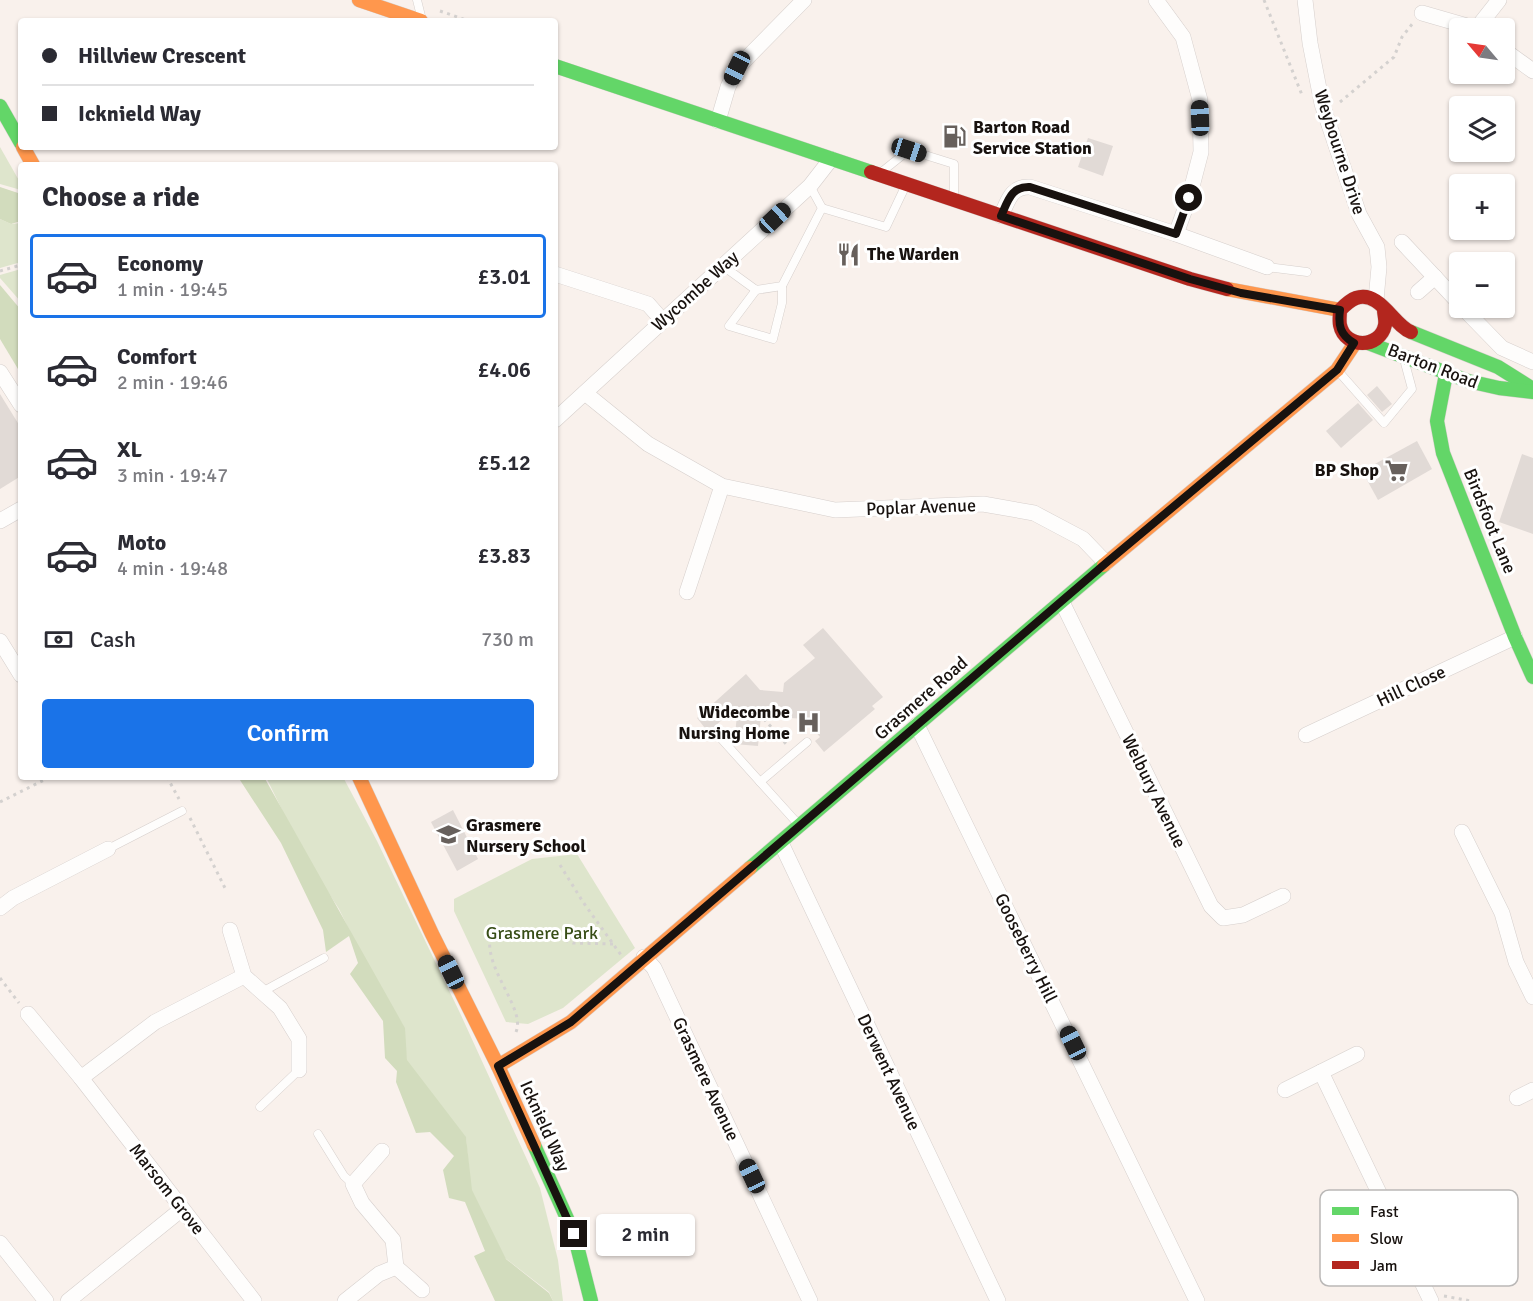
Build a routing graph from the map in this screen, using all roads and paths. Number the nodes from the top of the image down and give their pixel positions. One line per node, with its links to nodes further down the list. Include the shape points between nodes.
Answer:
1 (359, 0): 9 (main road)
2 (417, 0): 10 (lane)
3 (804, 0): 19 (street, via 737,68)
4 (1156, 0): 28 (street, via 1183,37 1200,100 1202,152)
5 (1264, 0): 16 (path)
6 (1305, 0): 41 (street, Weybourne Drive, via 1322,104 1359,214 1377,247)
7 (1499, 0): 11 (street)
8 (1422, 13): 12 (street); 17 (path, via 1402,37 1394,57)
9 (413, 18)
10 (421, 18)
11 (1484, 18)
12 (1449, 20)
13 (1515, 58): 15 (street)
14 (558, 67): 19 (main road)
15 (1533, 71)
16 (1302, 95)
17 (1340, 102)
18 (0, 106): 20 (main road)
19 (717, 121): 21 (main road)
20 (18, 138)
21 (831, 159): 22 (main road); 24 (street, Wycombe Way)
22 (874, 174): 23 (main road); 25 (lane, via 909,150 943,160 954,164)
23 (906, 184): 25 (main road); 26 (lane, via 886,227)
24 (810, 186): 26 (lane); 31 (street, Wycombe Way)
25 (955, 201): 27 (main road)
26 (822, 208): 37 (lane)
27 (1001, 216): 28 (street, via 1014,190 1030,187); 42 (main road, via 1190,279 1241,293)
28 (1176, 234): 32 (street)
29 (1402, 242): 36 (street)
30 (18, 266): 33 (path)
31 (723, 266): 38 (lane); 44 (street, Wycombe Way)
32 (1268, 267): 34 (lane)
33 (0, 271)
34 (1307, 272)
35 (558, 275): 44 (street, via 648,304)
36 (1435, 277): 39 (street); 40 (street)
37 (782, 286): 38 (lane); 38 (lane, via 783,303 774,339 729,326)
38 (756, 290)
39 (1418, 292)
40 (1449, 292)
41 (1380, 305): 42 (main road, via 1369,297 1354,298); 45 (main road, via 1384,330 1380,336); 51 (main road, Barton Road, via 1402,329 1498,367)
42 (1340, 310): 45 (main road, via 1340,328 1348,339)
43 (1473, 318): 47 (street, via 1502,348)
44 (662, 320): 52 (street, Wycombe Way)
45 (1361, 343): 46 (main road, Barton Road); 48 (main road, Grasmere Road)
46 (1402, 355): 48 (lane, via 1412,389 1384,423); 50 (main road, Barton Road)
47 (1533, 362)
48 (1337, 370): 58 (main road, Grasmere Road)
49 (0, 372): 53 (street)
50 (1446, 374): 51 (main road, Barton Road, via 1490,388); 61 (main road, Birdsfoot Lane, via 1437,421 1443,453)
51 (1533, 390)
52 (585, 393): 54 (street, Wycombe Way); 55 (street, Poplar Avenue, via 648,444)
53 (18, 400)
54 (558, 417)
55 (722, 486): 58 (street, Poplar Avenue, via 835,510 983,504 1034,513 1083,539); 59 (street)
56 (18, 511): 57 (street)
57 (0, 521)
58 (1106, 563): 60 (main road, Grasmere Road)
59 (687, 592)
60 (1062, 602): 66 (main road, Grasmere Road); 84 (street, Welbury Avenue, via 1211,906 1224,918 1243,915)
61 (1515, 638): 64 (main road, Birdsfoot Lane); 68 (street, Hill Close)
62 (0, 641): 63 (street)
63 (18, 670)
64 (1533, 677)
65 (764, 719): 70 (path)
66 (917, 725): 78 (main road, Grasmere Road); 122 (street, Gooseberry Hill)
67 (717, 734): 74 (lane)
68 (1306, 735)
69 (807, 742): 70 (lane)
70 (794, 754): 74 (lane)
71 (44, 780): 76 (path)
72 (169, 780): 75 (path)
73 (361, 780): 98 (main road, Icknield Way)
74 (760, 782): 78 (lane)
75 (181, 801)
76 (0, 802)
77 (185, 811): 81 (lane); 83 (path)
78 (800, 827): 80 (main road, Grasmere Road)
79 (1462, 831): 94 (street, via 1502,913 1515,962)
80 (781, 843): 88 (main road, Grasmere Road); 121 (street, Derwent Avenue)
81 (108, 849): 85 (street)
82 (560, 865): 87 (path)
83 (225, 888)
84 (1284, 896)
85 (0, 908)
86 (230, 930): 91 (street)
87 (613, 944): 90 (path); 96 (path, via 573,943 553,936 531,938 501,930 490,937 488,950 494,968 516,1013 518,1026 514,1037)
88 (644, 957): 90 (main road, Grasmere Road); 120 (street, Grasmere Avenue, via 654,968)
89 (324, 958): 93 (lane)
90 (631, 969): 96 (main road, Grasmere Road, via 571,1022)
91 (244, 976): 93 (street); 101 (street, via 155,1022)
92 (0, 978): 95 (path)
93 (262, 992): 99 (street, via 280,1008 299,1039)
94 (1532, 993)
95 (28, 1014): 101 (street, Marsom Grove)
96 (520, 1053): 98 (main road, Grasmere Road)
97 (1357, 1054): 100 (street)
98 (498, 1066): 119 (main road, Icknield Way, via 574,1234)
99 (298, 1070): 105 (lane)
100 (1320, 1072): 102 (street); 109 (street)
101 (81, 1078): 110 (street, Marsom Grove)
102 (1285, 1090)
103 (1533, 1090): 104 (street)
104 (1517, 1098)
105 (260, 1107)
106 (318, 1134): 108 (lane)
107 (382, 1151): 108 (street)
108 (353, 1184): 112 (street, via 362,1203 393,1240)
109 (1381, 1190)
110 (182, 1209): 116 (street); 117 (street, Marsom Grove)
111 (0, 1243): 115 (street)
112 (396, 1267): 113 (street); 118 (street, via 379,1274)
113 (422, 1290)
114 (1437, 1299): 123 (path)
115 (46, 1301)
116 (68, 1301)
117 (254, 1301)
118 (345, 1301)
119 (591, 1301)
120 (810, 1301)
121 (998, 1301)
122 (1197, 1301)
123 (1471, 1301)

